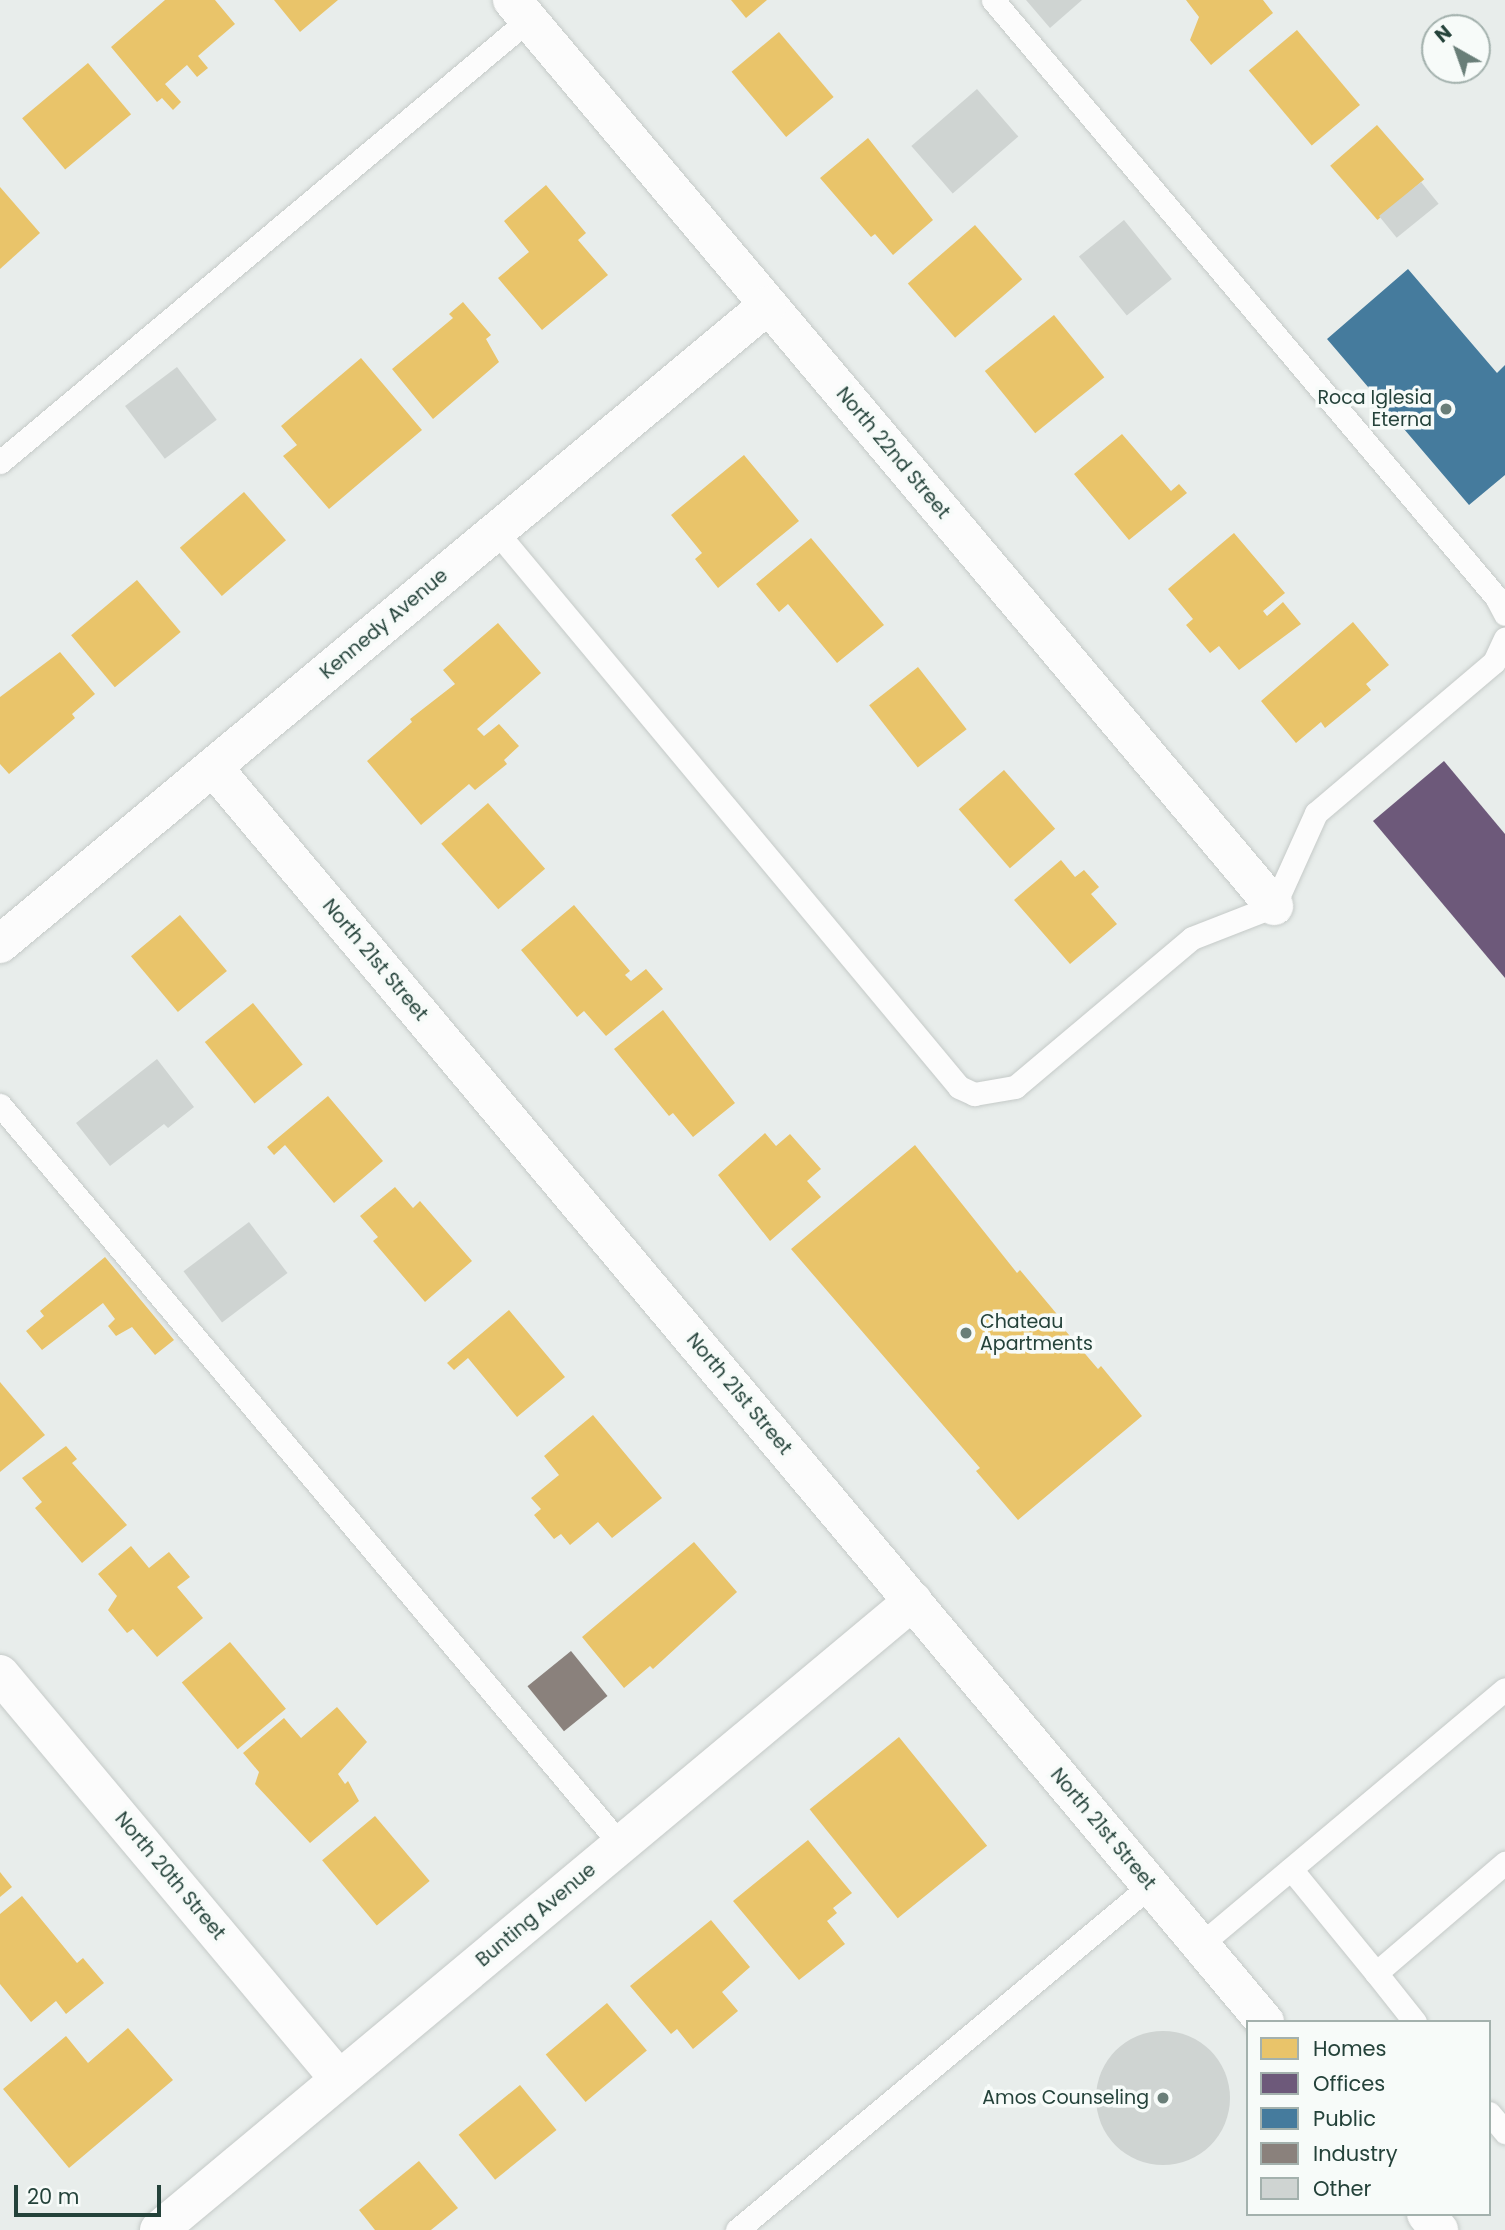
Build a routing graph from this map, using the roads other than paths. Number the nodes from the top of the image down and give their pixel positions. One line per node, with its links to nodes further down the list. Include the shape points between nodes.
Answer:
1 (993, 0): 6 (lane, via 1496,597)
2 (520, 10): 3 (street, North 22nd Street); 4 (lane)
3 (768, 305): 5 (street, Kennedy Avenue); 9 (street, North 22nd Street)
4 (0, 462)
5 (495, 530): 8 (street, Kennedy Avenue); 9 (lane, via 959,1087 974,1094 1015,1087 1192,938)
6 (1505, 614)
7 (1505, 638): 9 (lane, via 1493,662 1316,813)
8 (213, 767): 10 (street, Kennedy Avenue); 12 (street, North 21st Street)
9 (1274, 906)
10 (0, 944)
11 (0, 1105): 15 (lane)
12 (913, 1601): 15 (street, Bunting Avenue); 18 (street, North 21st Street)
13 (0, 1674): 23 (street, North 20th Street)
14 (1505, 1689): 17 (lane)
15 (621, 1845): 23 (street, Bunting Avenue)
16 (1505, 1863): 20 (lane)
17 (1291, 1869): 19 (lane); 20 (lane)
18 (1151, 1885): 19 (street, North 21st Street); 28 (lane)
19 (1200, 1944): 21 (street, North 21st Street)
20 (1376, 1973): 22 (lane)
21 (1263, 2020)
22 (1413, 2020)
23 (340, 2079): 27 (street, Bunting Avenue)
24 (1491, 2115): 25 (lane)
25 (1505, 2132)
26 (1428, 2216): 29 (street)
27 (159, 2230)
28 (737, 2230)
29 (1439, 2230)

